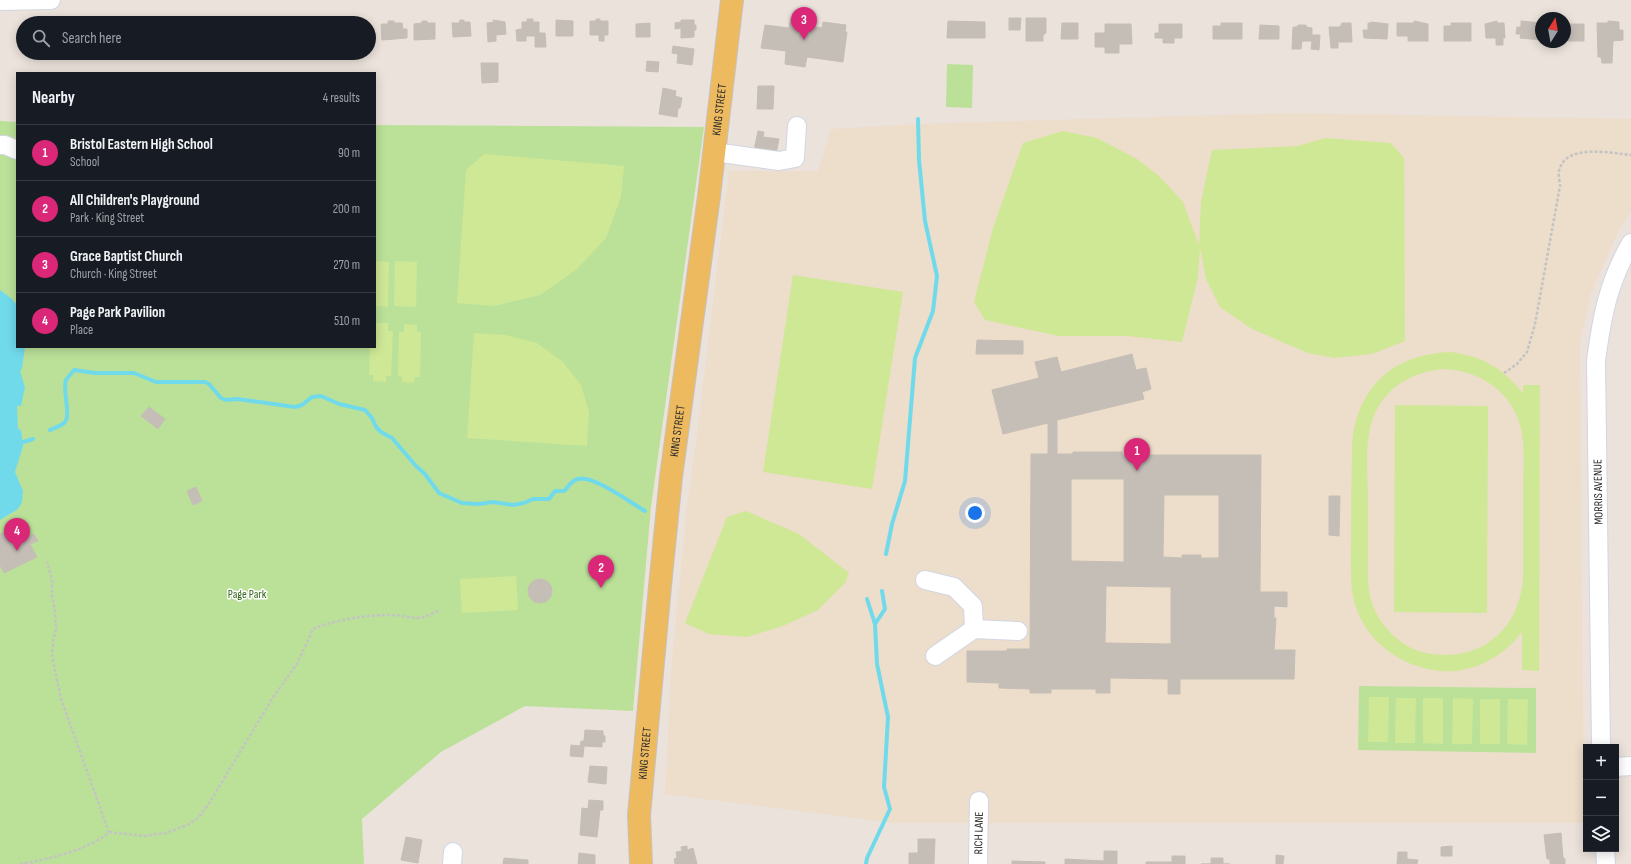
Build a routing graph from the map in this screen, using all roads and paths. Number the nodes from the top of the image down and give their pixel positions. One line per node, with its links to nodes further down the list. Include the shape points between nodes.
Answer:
1 (51, 0): 3 (street)
2 (732, 0): 7 (main road, KING STREET)
3 (0, 1)
4 (797, 126): 7 (street, via 795,158 779,162)
5 (0, 145): 6 (street)
6 (16, 150)
7 (714, 152): 24 (main road, KING STREET, via 660,586 640,807)
8 (1631, 155): 10 (path, via 1603,152 1574,153 1564,160 1558,172 1560,186 1535,324 1527,352 1517,364)
9 (1631, 244): 17 (street, MORRIS AVENUE, via 1616,271 1609,291 1596,361)
10 (1504, 373)
11 (47, 562): 21 (path, via 52,580 56,628 52,656 60,699)
12 (924, 580): 14 (street, via 954,587 973,606)
13 (440, 610): 21 (path, via 418,618 394,615 369,616 339,621 314,629 297,664 272,699 198,818 166,833 143,836)
14 (974, 629): 15 (street); 16 (street)
15 (1018, 631)
16 (936, 656)
17 (1601, 744)
18 (1631, 766): 19 (street)
19 (1619, 767)
20 (979, 801): 25 (street, RICH LANE)
21 (109, 832): 23 (path, via 94,843 35,862)
22 (1605, 852): 26 (street)
23 (20, 864)
24 (641, 864)
25 (978, 864)
26 (1606, 864)

